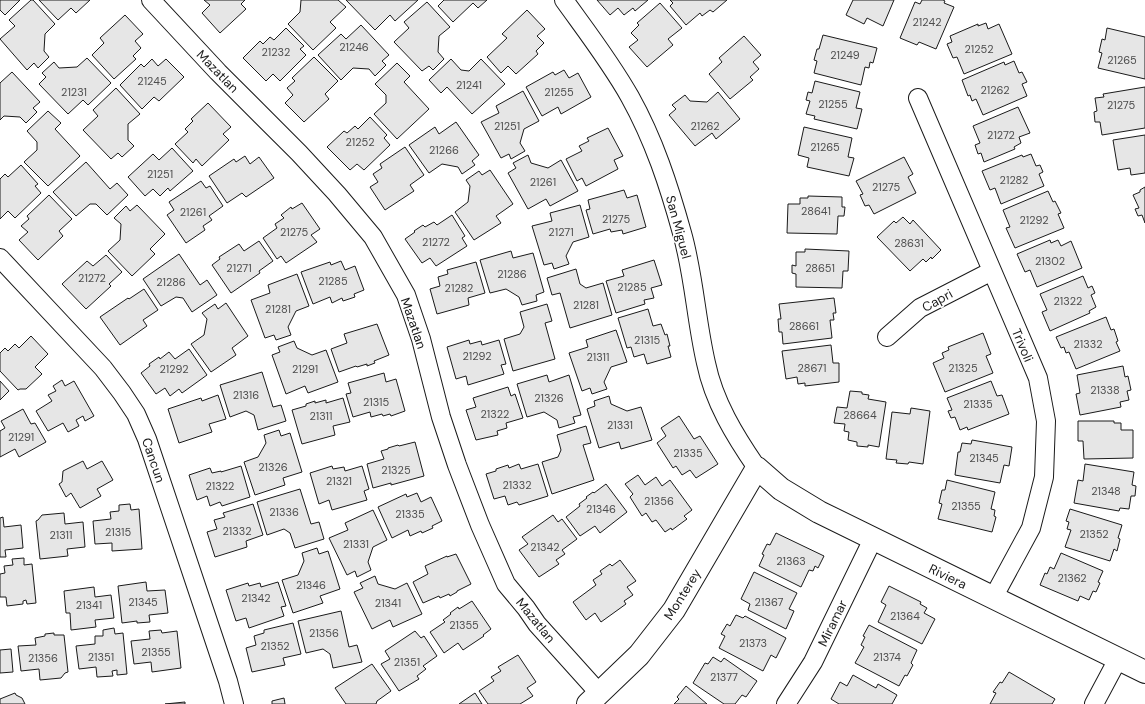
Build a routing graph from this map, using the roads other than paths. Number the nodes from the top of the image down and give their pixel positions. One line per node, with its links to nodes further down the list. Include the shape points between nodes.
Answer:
1 (151, 0): 12 (street, Mazatlan, via 299,153 373,237 406,295 457,465 506,584)
2 (564, 0): 7 (street, San Miguel, via 630,97 649,136 682,234 712,384 741,445)
3 (918, 98): 5 (street, Trivoli)
4 (0, 258): 13 (street, Cancun, via 102,368 136,414 148,439)
5 (992, 270): 6 (street, Capri, via 920,308); 9 (street, Trivoli, via 1038,378 1046,421 1044,477 1031,528)
6 (887, 337)
7 (757, 468): 8 (street, Riviera, via 781,489 819,512); 12 (street, Monterey, via 674,610 639,655)
8 (873, 539): 9 (street, Riviera); 14 (street, Miramar, via 813,662)
9 (993, 598): 10 (street, Riviera)
10 (1118, 659): 11 (street, Riviera); 15 (street)
11 (1145, 672)
12 (594, 699)
13 (234, 704)
14 (786, 704)
15 (1094, 704)

